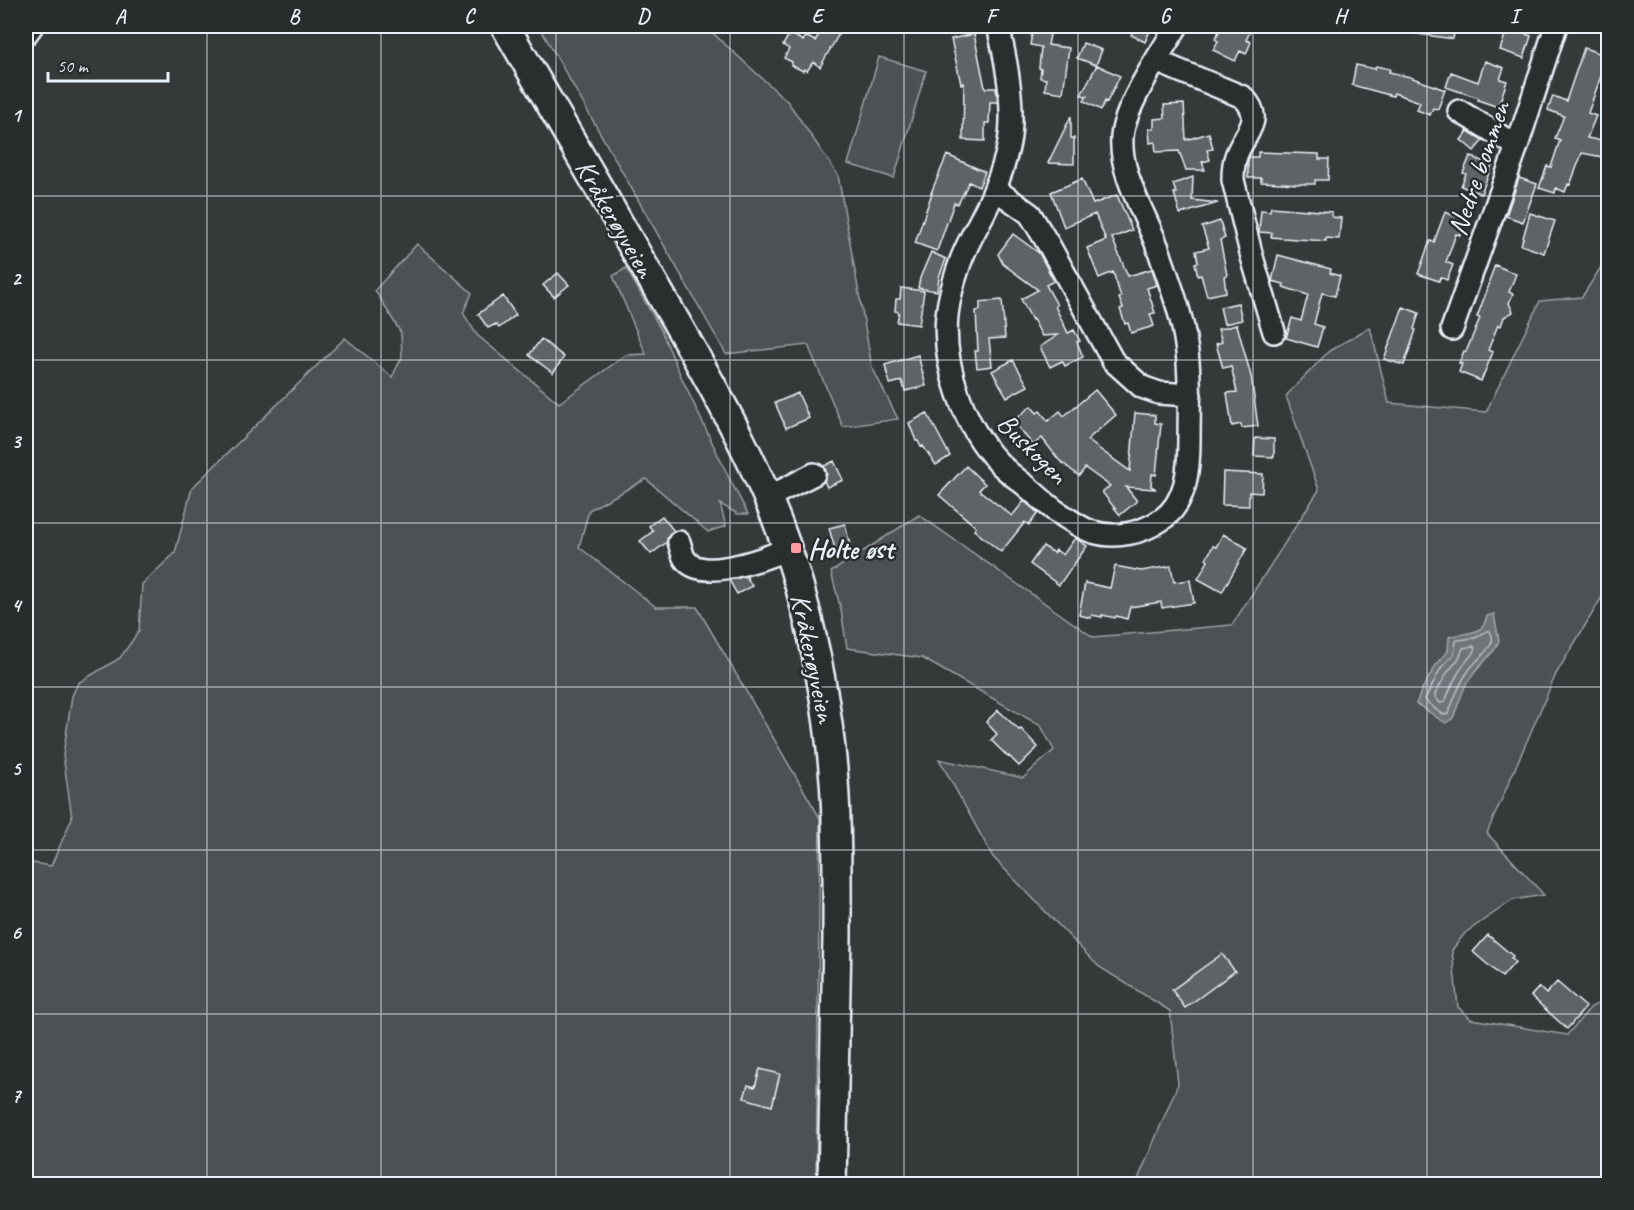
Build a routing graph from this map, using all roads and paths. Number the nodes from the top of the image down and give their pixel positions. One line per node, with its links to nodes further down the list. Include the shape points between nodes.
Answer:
1 (32, 26): 6 (street)
2 (505, 26): 15 (main road, Kråkerøyveien, via 716,392)
3 (998, 26): 10 (street, Buskogen, via 1012,118)
4 (1177, 26): 7 (street, Buskogen)
5 (1556, 26): 9 (street, Nedre bommen)
6 (26, 34)
7 (1155, 61): 12 (street, via 1243,97 1251,104 1251,130 1236,154 1233,180); 13 (street, Buskogen, via 1135,98 1121,138 1125,168 1159,249 1180,317)
8 (1458, 111): 9 (street)
9 (1517, 146): 11 (street, Nedre bommen)
10 (995, 189): 13 (street, via 1030,214 1113,361 1142,387 1159,393); 13 (street, Buskogen, via 960,261 946,318 953,379 971,426 998,462 1053,509 1092,532 1112,535 1148,528 1169,514 1182,496 1189,465)
11 (1452, 329)
12 (1274, 332)
13 (1190, 395)
14 (814, 474): 15 (street)
15 (767, 498): 17 (main road, Kråkerøyveien)
16 (679, 542): 17 (street, via 686,561 712,570 759,560)
17 (787, 549): 18 (main road, Kråkerøyveien, via 813,643 834,780 837,975)
18 (832, 1185)

